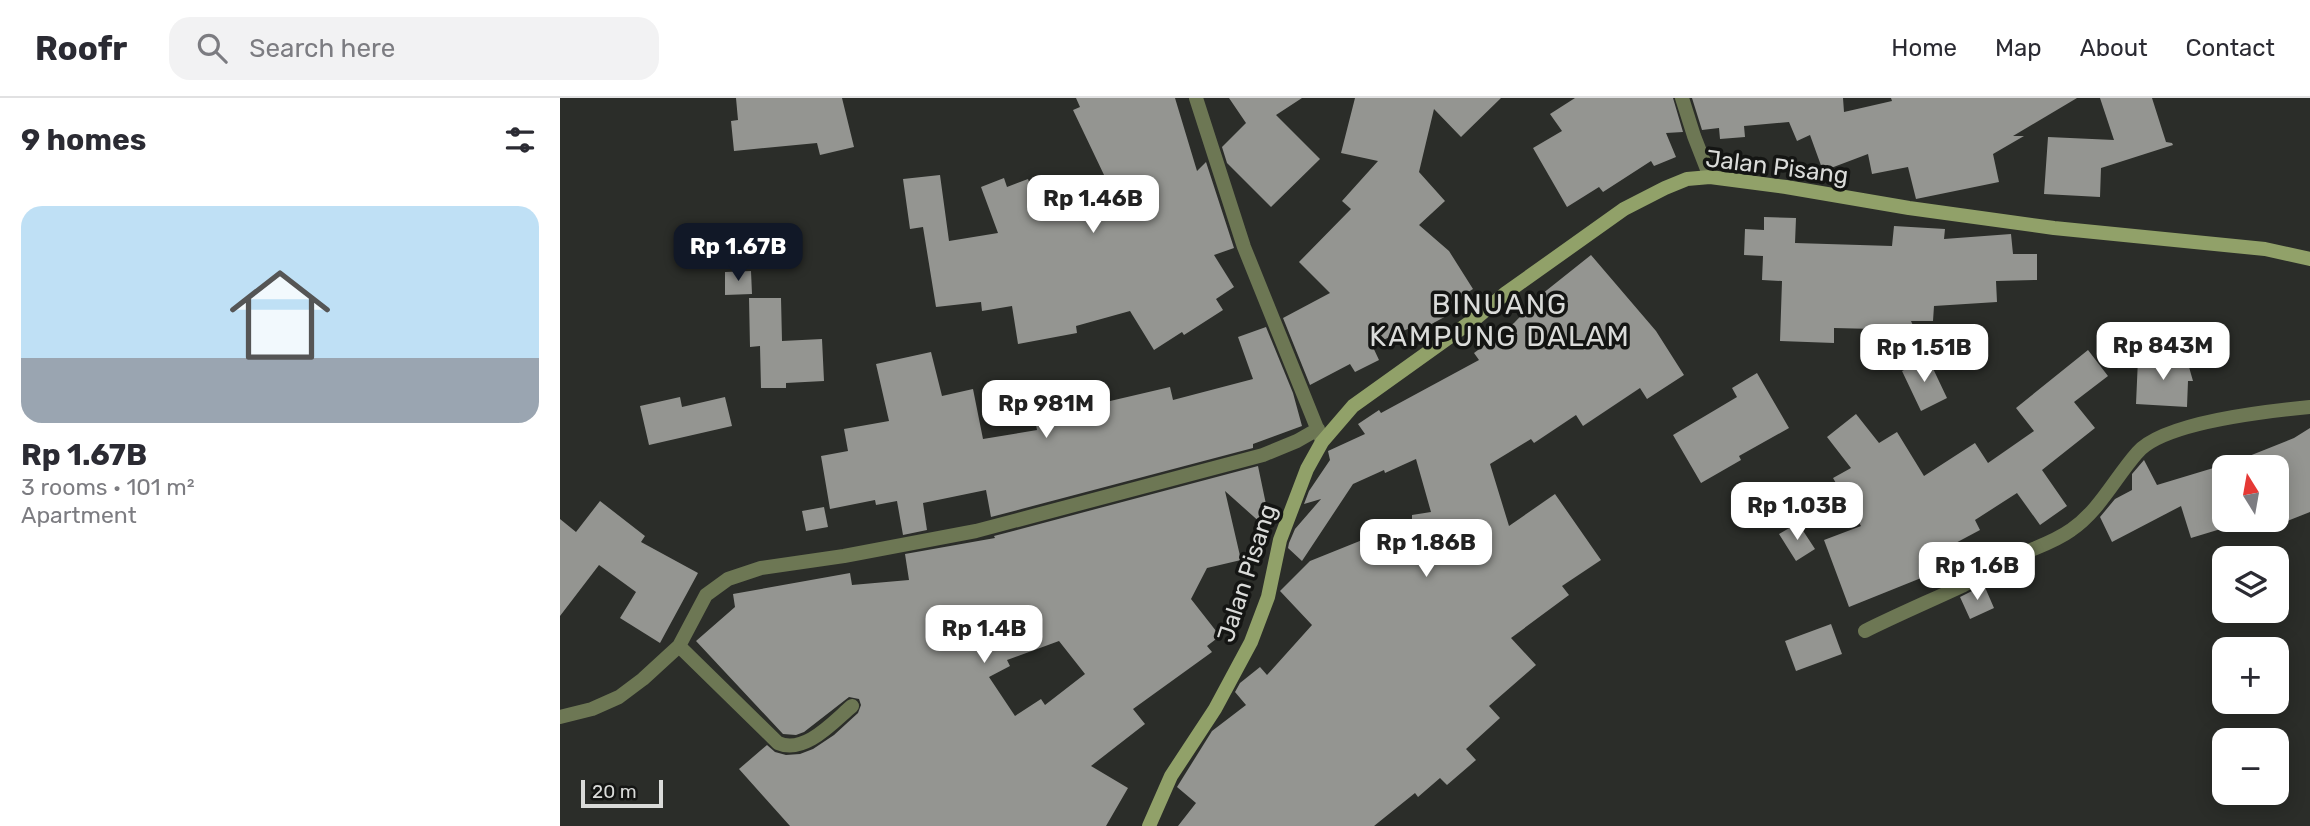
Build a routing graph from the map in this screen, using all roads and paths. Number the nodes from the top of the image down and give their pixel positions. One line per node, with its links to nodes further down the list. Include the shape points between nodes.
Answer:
1 (1196, 98): 6 (street, via 1244,247)
2 (1682, 98): 3 (street)
3 (1710, 177): 4 (street, Jalan Pisang, via 2054,228 2265,249); 6 (street, Jalan Pisang, via 1687,179 1624,209 1353,406)
4 (2310, 258)
5 (2310, 407): 7 (street, via 2229,418 2160,437 2138,451 2101,501 2074,528)
6 (1320, 436): 8 (street, via 976,531 761,568 728,579 706,596); 11 (street, Jalan Pisang, via 1280,540 1268,597 1251,642 1171,776)
7 (1865, 631)
8 (679, 646): 9 (street, via 786,747 814,737); 10 (street, via 620,697)
9 (852, 705)
10 (560, 717)
11 (1149, 826)

